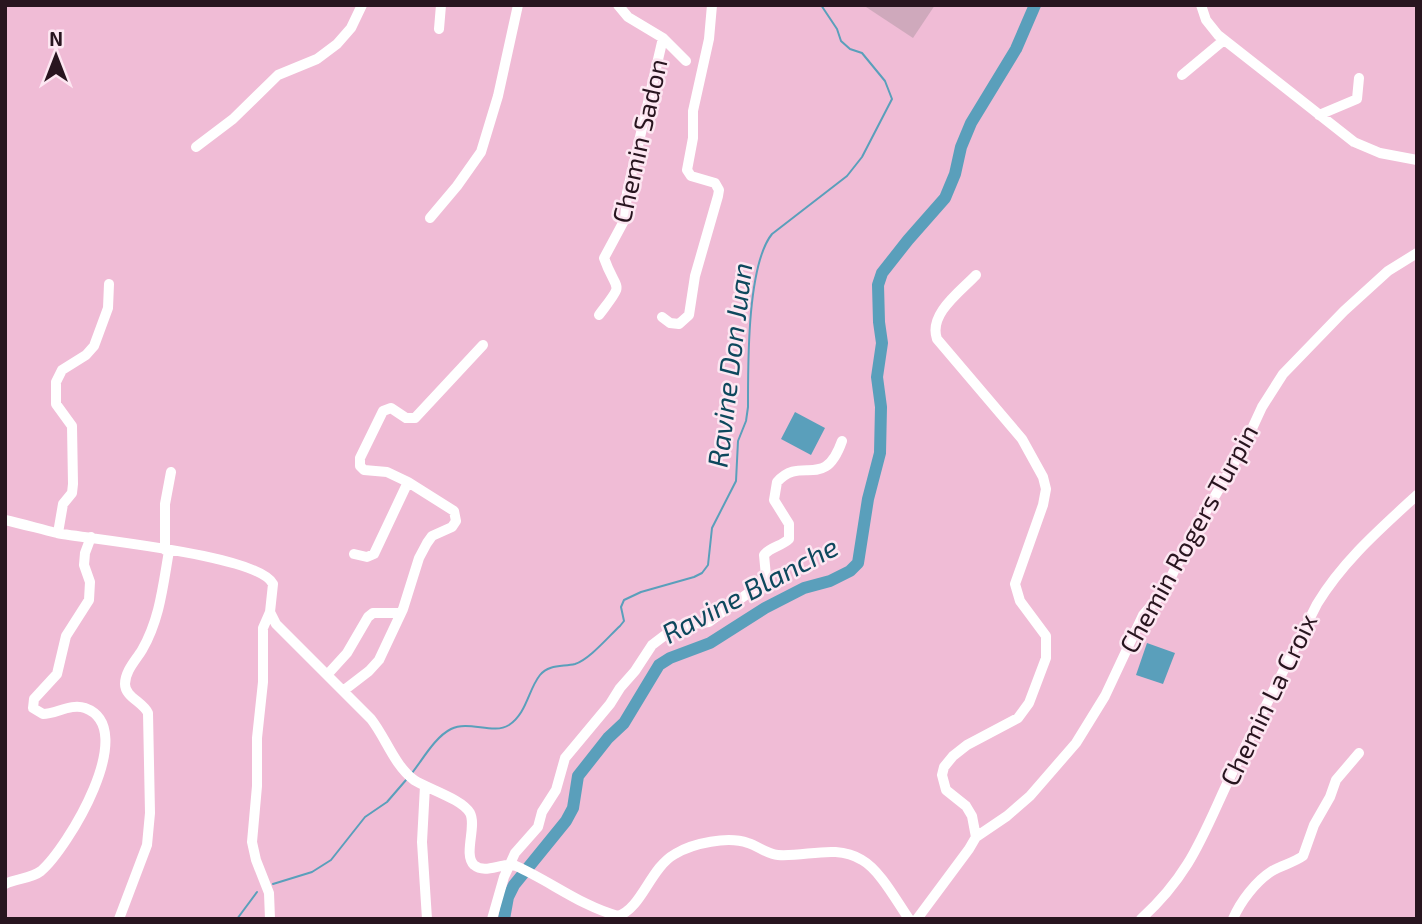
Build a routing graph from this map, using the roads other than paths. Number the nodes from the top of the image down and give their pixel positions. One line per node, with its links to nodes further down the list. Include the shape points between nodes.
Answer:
1 (362, 5): 14 (street, via 337,44 317,59 278,75)
2 (442, 5): 7 (street)
3 (518, 5): 16 (street, via 481,152)
4 (618, 5): 8 (street, Chemin Sadon, via 628,17)
5 (712, 5): 21 (street, via 687,170 691,176 715,183 719,190 689,315 679,324)
6 (1201, 5): 9 (street, via 1206,20)
7 (439, 29)
8 (663, 37): 10 (street, Chemin Sadon); 20 (street, Chemin Sadon, via 625,219 604,258 618,290)
9 (1224, 40): 11 (street); 13 (street)
10 (686, 61)
11 (1182, 75)
12 (1359, 78): 13 (street, via 1357,99)
13 (1319, 115): 15 (street, via 1362,147)
14 (196, 147)
15 (1417, 160)
16 (430, 218)
17 (1417, 253): 38 (street, Chemin Rogers Turpin, via 1388,271 1283,374 1164,591 1143,615 1105,696 1076,743 1030,796)
18 (976, 275): 38 (street, via 937,318 935,332 1022,439 1043,477 1043,505 1015,584 1017,596 1046,636 1048,646 1024,711 1008,725 967,745 944,767 943,783 966,806)
19 (108, 284): 28 (street, via 108,308 94,346 65,367 57,379 56,404 72,426 73,484 63,504)
20 (599, 315)
21 (662, 317)
22 (483, 345): 25 (street, via 415,418 391,408 383,411 360,466)
23 (842, 441): 39 (street, via 828,466 789,472 777,482 774,500 789,524 789,539 764,555 762,583 709,622 677,626 652,645 565,758 538,827 514,853)
24 (171, 472): 30 (street, via 165,504)
25 (408, 482): 31 (street, via 374,554); 33 (street, via 454,511 456,522 427,543)
26 (1417, 495): 47 (street, Chemin La Croix, via 1332,579 1203,840 1177,882)
27 (5, 520): 28 (street)
28 (58, 533): 29 (street)
29 (91, 537): 30 (street); 40 (street, via 84,565 90,582 89,600 66,635 57,674 34,699 33,708 43,714 83,707 93,714 105,733 104,762 79,819 56,854 40,872)
30 (167, 550): 32 (street, via 250,567 267,575 273,583); 41 (street, via 154,627 125,683 148,713 150,813 147,845)
31 (354, 554)
32 (270, 611): 34 (street, via 276,624); 42 (street, via 263,628 252,842 270,893)
33 (400, 613): 34 (street, via 373,613); 35 (street, via 379,660)
34 (327, 676): 35 (street)
35 (343, 691): 37 (street, via 382,733 403,769)
36 (1359, 753): 48 (street, via 1336,780 1303,856 1269,873)
37 (425, 786): 39 (street, via 469,812 473,864 485,869); 43 (street, via 422,842)
38 (976, 837): 46 (street)
39 (515, 866): 44 (street); 45 (street, via 618,916 631,908 672,855 718,840 740,841 775,855 841,852 872,867)
40 (5, 884)
41 (119, 919)
42 (270, 919)
43 (427, 919)
44 (492, 919)
45 (909, 919)
46 (917, 919)
47 (1141, 919)
48 (1233, 919)

